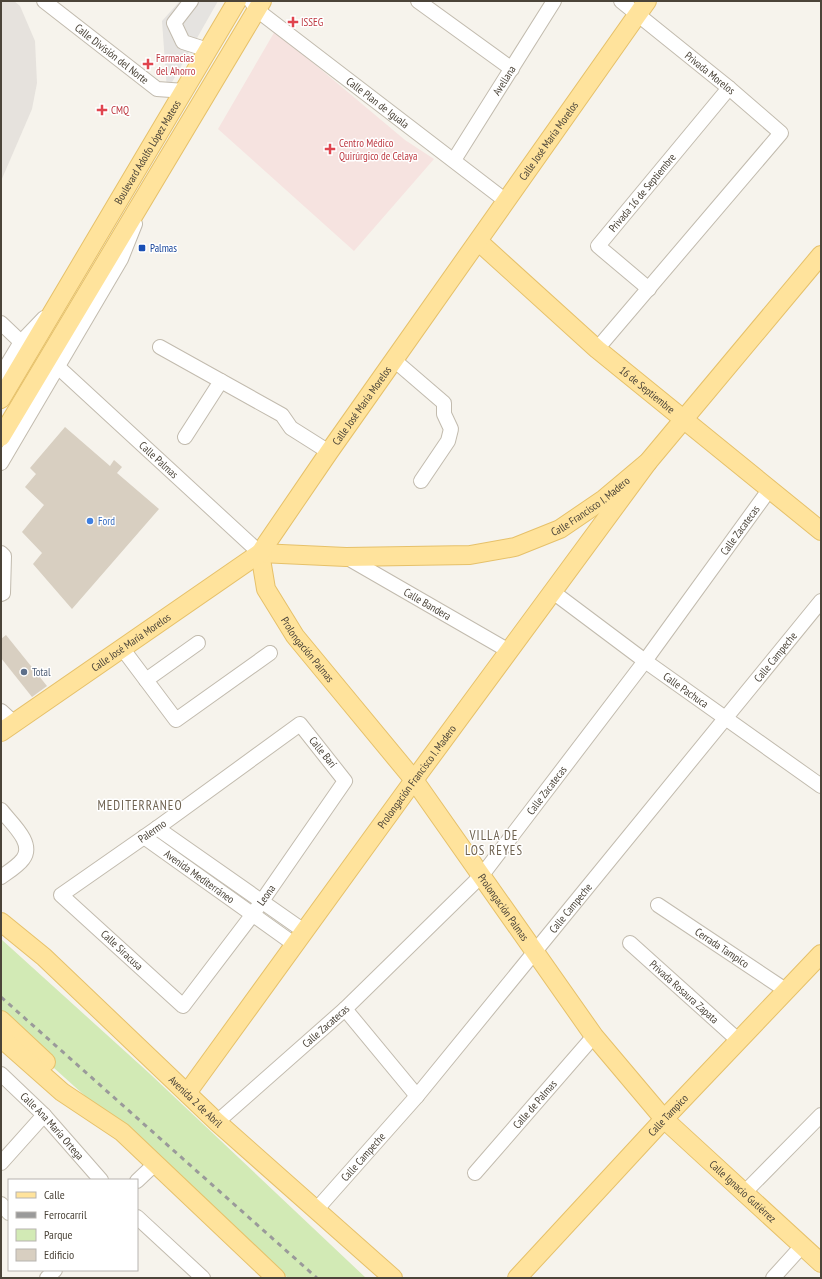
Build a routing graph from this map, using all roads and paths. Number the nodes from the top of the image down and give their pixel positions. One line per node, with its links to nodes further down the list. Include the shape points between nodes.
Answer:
1 (44, 1): 12 (street, Calle División del Norte, via 157,89)
2 (191, 1): 9 (street, via 174,23 183,42)
3 (237, 1): 9 (main road, Boulevard Adolfo López Mateos)
4 (418, 1): 10 (street)
5 (554, 1): 10 (street, Avellana)
6 (621, 1): 8 (street, Privada Morelos)
7 (257, 4): 13 (street, Calle Plan de Iguala); 14 (main road, Boulevard Adolfo López Mateos)
8 (642, 8): 11 (street, Privada Morelos); 15 (main road, Calle José María Morelos)
9 (208, 50): 12 (main road, Boulevard Adolfo López Mateos)
10 (512, 69): 13 (street, Avellana)
11 (729, 88): 18 (street, Privada 16 de Septiembre, via 598,246); 18 (street, Privada Morelos, via 781,133)
12 (185, 91): 19 (main road, Boulevard Adolfo López Mateos)
13 (454, 160): 15 (street, Calle Plan de Iguala)
14 (146, 195): 25 (street, Boulevard Adolfo López Mateos, via 121,259); 30 (main road, Boulevard Adolfo López Mateos)
15 (506, 201): 16 (main road, Calle José María Morelos)
16 (479, 242): 23 (main road, 16 de Septiembre); 24 (main road, Calle José María Morelos)
17 (821, 255): 29 (main road, Calle Francisco I. Madero)
18 (649, 289): 23 (street)
19 (58, 303): 21 (street, Boulevard Adolfo López Mateos); 28 (main road, Boulevard Adolfo López Mateos)
20 (1, 323): 21 (street)
21 (21, 342): 26 (street, Boulevard Adolfo López Mateos)
22 (160, 347): 27 (street)
23 (597, 349): 29 (main road, 16 de Septiembre)
24 (394, 360): 32 (main road, Calle José María Morelos); 35 (street, via 444,402 444,414 451,429 448,441)
25 (58, 366): 34 (street, Boulevard Adolfo López Mateos); 39 (street, Calle Palmas)
26 (1, 375)
27 (221, 380): 31 (street); 32 (street, via 282,415 291,428)
28 (1, 399)
29 (682, 420): 33 (main road, Calle Francisco I. Madero); 36 (main road, 16 de Septiembre)
30 (1, 437)
31 (185, 437)
32 (329, 452): 39 (main road, Calle José María Morelos)
33 (648, 462): 40 (main road, Calle Francisco I. Madero, via 604,499 560,529 515,547 470,555); 41 (main road, Prolongación Francisco I. Madero)
34 (1, 463)
35 (421, 481)
36 (769, 490): 37 (main road, 16 de Septiembre); 48 (street, Calle Zacatecas)
37 (821, 531)
38 (1, 553): 42 (street, via 4,556)
39 (260, 553): 40 (main road, Calle Francisco I. Madero); 45 (main road, Calle José María Morelos); 54 (main road, Prolongación Palmas, via 266,589 295,636)
40 (346, 557): 46 (street, Calle Bandera)
41 (552, 592): 46 (main road, Prolongación Francisco I. Madero); 48 (street, Calle Pachuca)
42 (1, 594)
43 (821, 601): 51 (street, Calle Campeche)
44 (198, 643): 49 (street)
45 (122, 648): 49 (street); 53 (main road, Calle José María Morelos)
46 (510, 651): 54 (main road, Prolongación Francisco I. Madero)
47 (270, 653): 49 (street, via 176,720)
48 (644, 661): 51 (street, Calle Pachuca); 60 (street, Calle Zacatecas)
49 (146, 680)
50 (1, 711): 53 (street)
51 (726, 718): 56 (street, Calle Pachuca); 69 (street, Calle Campeche)
52 (300, 724): 55 (street, Calle Barí); 58 (street, Palermo)
53 (8, 728)
54 (414, 780): 60 (main road, Prolongación Palmas); 67 (main road, Prolongación Francisco I. Madero)
55 (346, 781): 63 (street, Leona)
56 (821, 786)
57 (1, 810): 61 (street, via 26,841 28,850 23,860)
58 (157, 828): 59 (street, Palermo); 63 (street, Avenida Mediterráneo)
59 (144, 837): 62 (street, Palermo); 65 (street, Avenida Mediterráneo)
60 (482, 875): 69 (main road, Prolongación Palmas); 73 (street, Calle Zacatecas)
61 (1, 877)
62 (61, 894): 72 (street, Calle Siracusa)
63 (261, 902): 65 (street, Leona); 67 (street, Avenida Mediterráneo)
64 (658, 905): 71 (street, Cerrada Tampico)
65 (253, 914): 67 (street, Avenida Mediterráneo); 72 (street, Leona)
66 (1, 922): 79 (main road, Avenida 2 de Abril, via 44,957)
67 (299, 937): 79 (main road, Prolongación Francisco I. Madero)
68 (630, 943): 77 (street, Privada Rosaura Zapata)
69 (536, 952): 75 (main road, Prolongación Palmas); 80 (street, Calle Campeche)
70 (821, 954): 71 (main road, Calle Tampico)
71 (787, 991): 77 (main road, Calle Tampico)
72 (183, 1006)
73 (345, 1009): 80 (street); 84 (street, Calle Zacatecas)
74 (1, 1020): 85 (main road)
75 (594, 1036): 83 (main road, Prolongación Palmas); 88 (street, Calle de Palmas)
76 (1, 1038): 85 (main road, via 62,1092)
77 (739, 1042): 83 (main road, Calle Tampico)
78 (1, 1074): 81 (street, Calle Ana María Ortega)
79 (187, 1093): 84 (main road, Avenida 2 de Abril)
80 (417, 1096): 93 (street, Calle Campeche)
81 (44, 1115): 87 (street); 89 (street, Calle Ana María Ortega)
82 (821, 1115): 91 (street)
83 (664, 1119): 91 (main road, Calle Ignacio Gutiérrez); 101 (main road, Calle Tampico)
84 (217, 1122): 93 (main road, Avenida 2 de Abril)
85 (122, 1132): 86 (main road)
86 (156, 1162): 90 (street); 99 (main road)
87 (1, 1164)
88 (474, 1173)
89 (100, 1179)
90 (138, 1180)
91 (743, 1194): 96 (main road, Calle Ignacio Gutiérrez)
92 (1, 1204): 94 (street)
93 (316, 1210): 100 (main road, Avenida 2 de Abril)
94 (8, 1212)
95 (138, 1218): 98 (street)
96 (802, 1246): 97 (main road, Calle Ignacio Gutiérrez); 102 (street)
97 (821, 1263)
98 (201, 1277)
99 (276, 1278)
100 (393, 1278)
101 (517, 1278)
102 (773, 1278)

